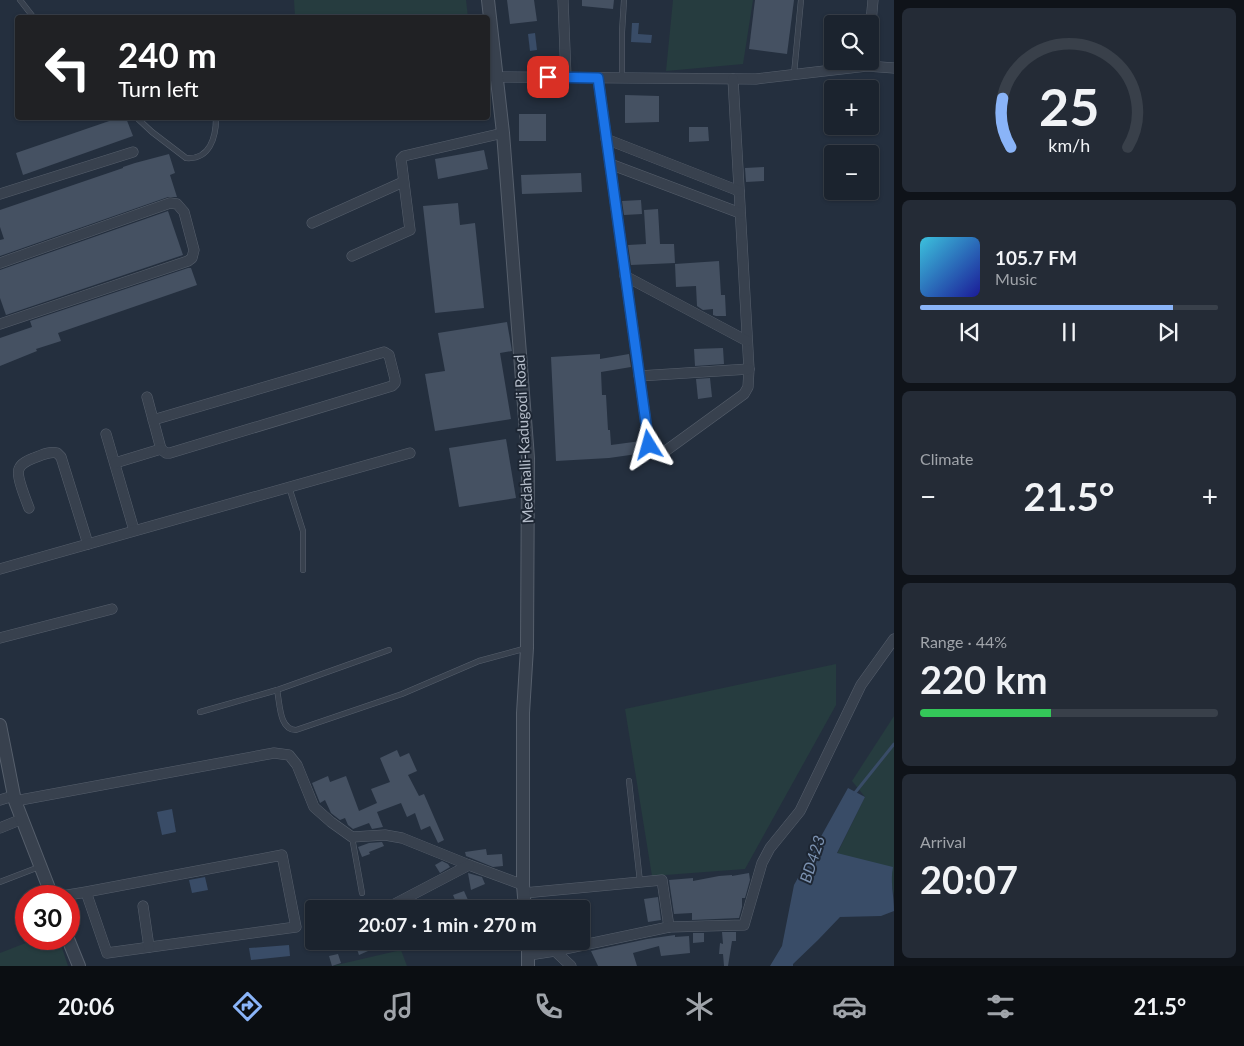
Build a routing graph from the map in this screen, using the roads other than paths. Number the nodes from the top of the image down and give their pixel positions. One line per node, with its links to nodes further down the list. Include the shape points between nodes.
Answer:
1 (20, 0): 7 (lane)
2 (488, 0): 8 (street, Medahalli-Kadugodi Road)
3 (564, 0): 17 (street)
4 (624, 0): 19 (lane)
5 (801, 0): 15 (lane)
6 (873, 0): 9 (street)
7 (32, 15)
8 (489, 15)
9 (872, 15)
10 (490, 39): 11 (street, Medahalli-Kadugodi Road)
11 (491, 58): 16 (street, Medahalli-Kadugodi Road)
12 (879, 66): 13 (street)
13 (894, 68)
14 (827, 70): 15 (street)
15 (794, 75): 20 (street)
16 (496, 77): 17 (street); 23 (street, Medahalli-Kadugodi Road)
17 (566, 77): 18 (street)
18 (598, 78): 19 (street); 24 (street)
19 (622, 78): 20 (street)
20 (733, 79): 28 (street)
21 (139, 120): 22 (lane, via 186,158 195,158 209,150 216,133)
22 (216, 120)
23 (503, 133): 27 (street, via 404,156 401,159); 54 (street, Medahalli-Kadugodi Road, via 528,458)
24 (606, 139): 26 (street); 28 (street)
25 (133, 152): 29 (street)
26 (610, 164): 30 (street); 34 (street)
27 (403, 182): 31 (street); 32 (street, via 410,230)
28 (739, 191): 30 (street)
29 (0, 194)
30 (740, 213): 36 (street)
31 (312, 223)
32 (352, 256)
33 (0, 263): 35 (street, via 170,203 177,204 184,212 194,250 188,261)
34 (625, 276): 36 (street); 38 (street)
35 (0, 324)
36 (747, 341): 37 (street)
37 (749, 369): 38 (street); 38 (street, via 747,391 660,455 654,454 649,445)
38 (640, 376)
39 (146, 397): 40 (street)
40 (153, 420): 42 (street); 42 (street, via 384,352 389,355 395,379 392,386 170,453)
41 (106, 434): 44 (street)
42 (161, 449): 44 (street)
43 (410, 453): 45 (street)
44 (115, 463): 47 (street)
45 (289, 487): 47 (street); 50 (lane, via 303,531)
46 (29, 508): 48 (street, via 18,476 19,469 25,462 42,455 58,453)
47 (134, 530): 48 (street)
48 (88, 544): 49 (street)
49 (0, 569)
50 (303, 570)
51 (112, 609): 52 (street)
52 (0, 638)
53 (894, 639): 77 (street, via 861,685 800,811 762,863 744,925)
54 (527, 648): 56 (lane, via 479,661 402,694 296,730 284,724); 70 (street, Medahalli-Kadugodi Road, via 523,713)
55 (389, 650): 56 (lane)
56 (277, 690): 57 (lane)
57 (200, 712)
58 (0, 725): 60 (street)
59 (629, 781): 68 (lane)
60 (14, 798): 61 (street); 62 (street); 64 (street, via 274,753 289,755 297,764 314,807)
61 (0, 800)
62 (22, 819): 63 (street); 66 (street)
63 (0, 828)
64 (352, 837): 65 (street, via 385,835 402,838); 73 (lane)
65 (469, 865): 70 (street); 74 (street)
66 (41, 866): 67 (lane); 69 (street)
67 (0, 882)
68 (640, 882): 70 (street); 77 (street, via 662,880)
69 (48, 885)
70 (523, 889): 75 (street, Medahalli-Kadugodi Road)
71 (86, 892): 72 (street); 78 (street, via 106,953); 78 (street, via 282,854 296,926)
72 (80, 893)
73 (362, 893)
74 (402, 900)
75 (524, 900)
76 (143, 906): 78 (street)
77 (669, 927): 80 (street)
78 (149, 947)
79 (72, 950): 82 (street)
80 (554, 951): 81 (street); 83 (street)
81 (529, 960)
82 (79, 966)
83 (570, 966)

